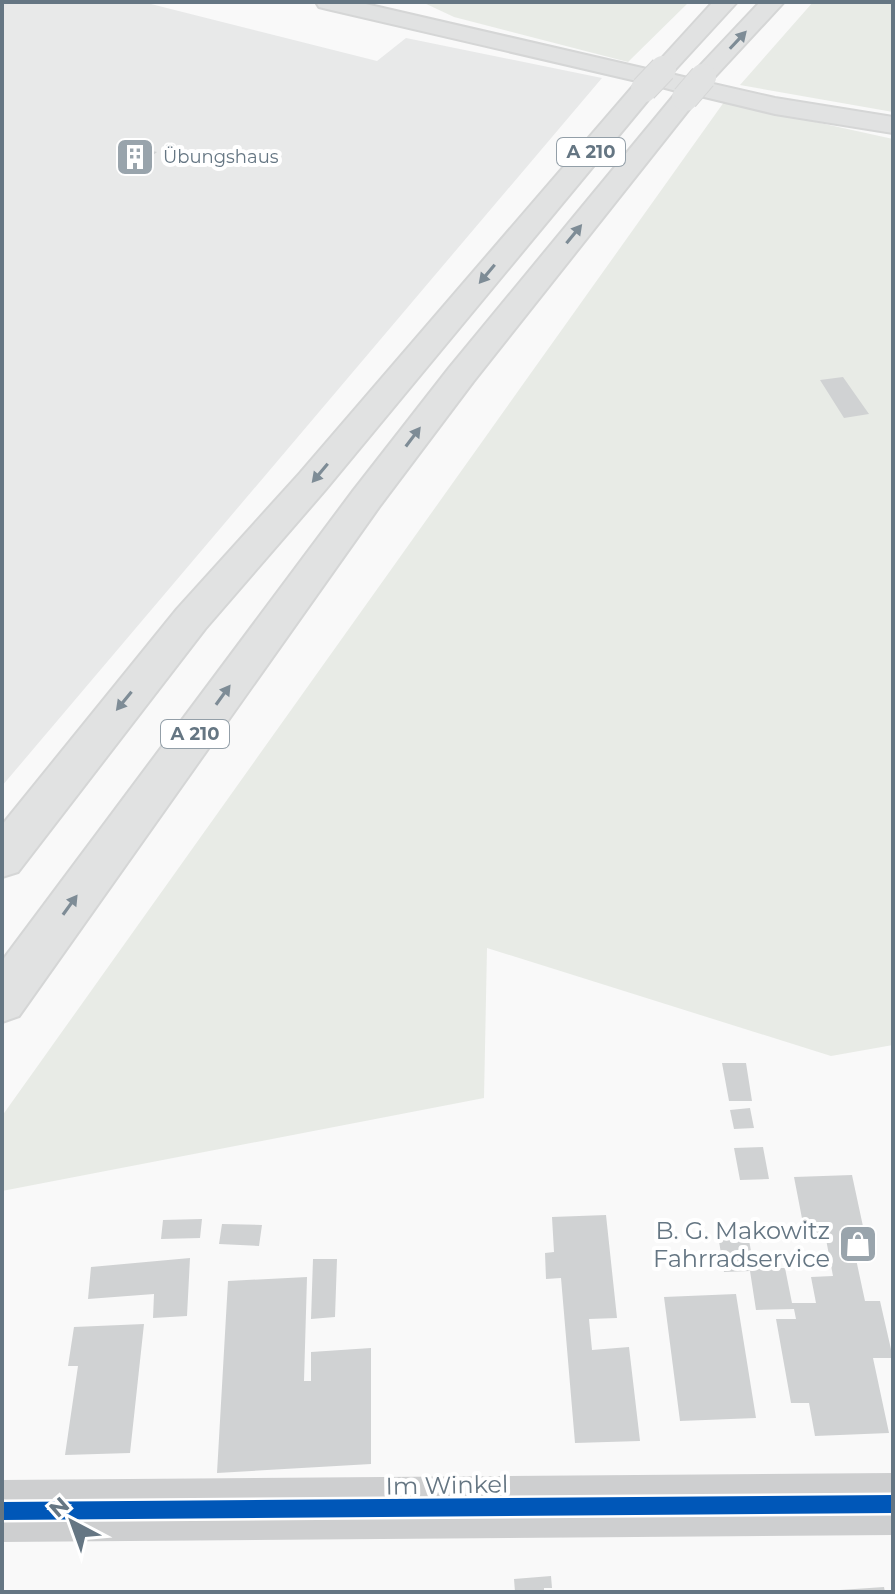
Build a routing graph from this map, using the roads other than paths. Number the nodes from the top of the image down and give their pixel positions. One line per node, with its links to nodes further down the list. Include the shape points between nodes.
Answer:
1 (327, 2): 5 (highway)
2 (403, 2): 6 (highway, via 424,16)
3 (726, 2): 8 (highway, A 210, one-way to 8, bridge, via 644,89 191,619)
4 (773, 2): 9 (highway, A 210, one-way to 4, via 461,375 694,88)
5 (359, 6): 6 (highway)
6 (507, 45): 7 (highway, via 775,106)
7 (893, 125)
8 (2, 858)
9 (2, 1000)
10 (893, 1504): 11 (street, Im Winkel)
11 (2, 1511)

